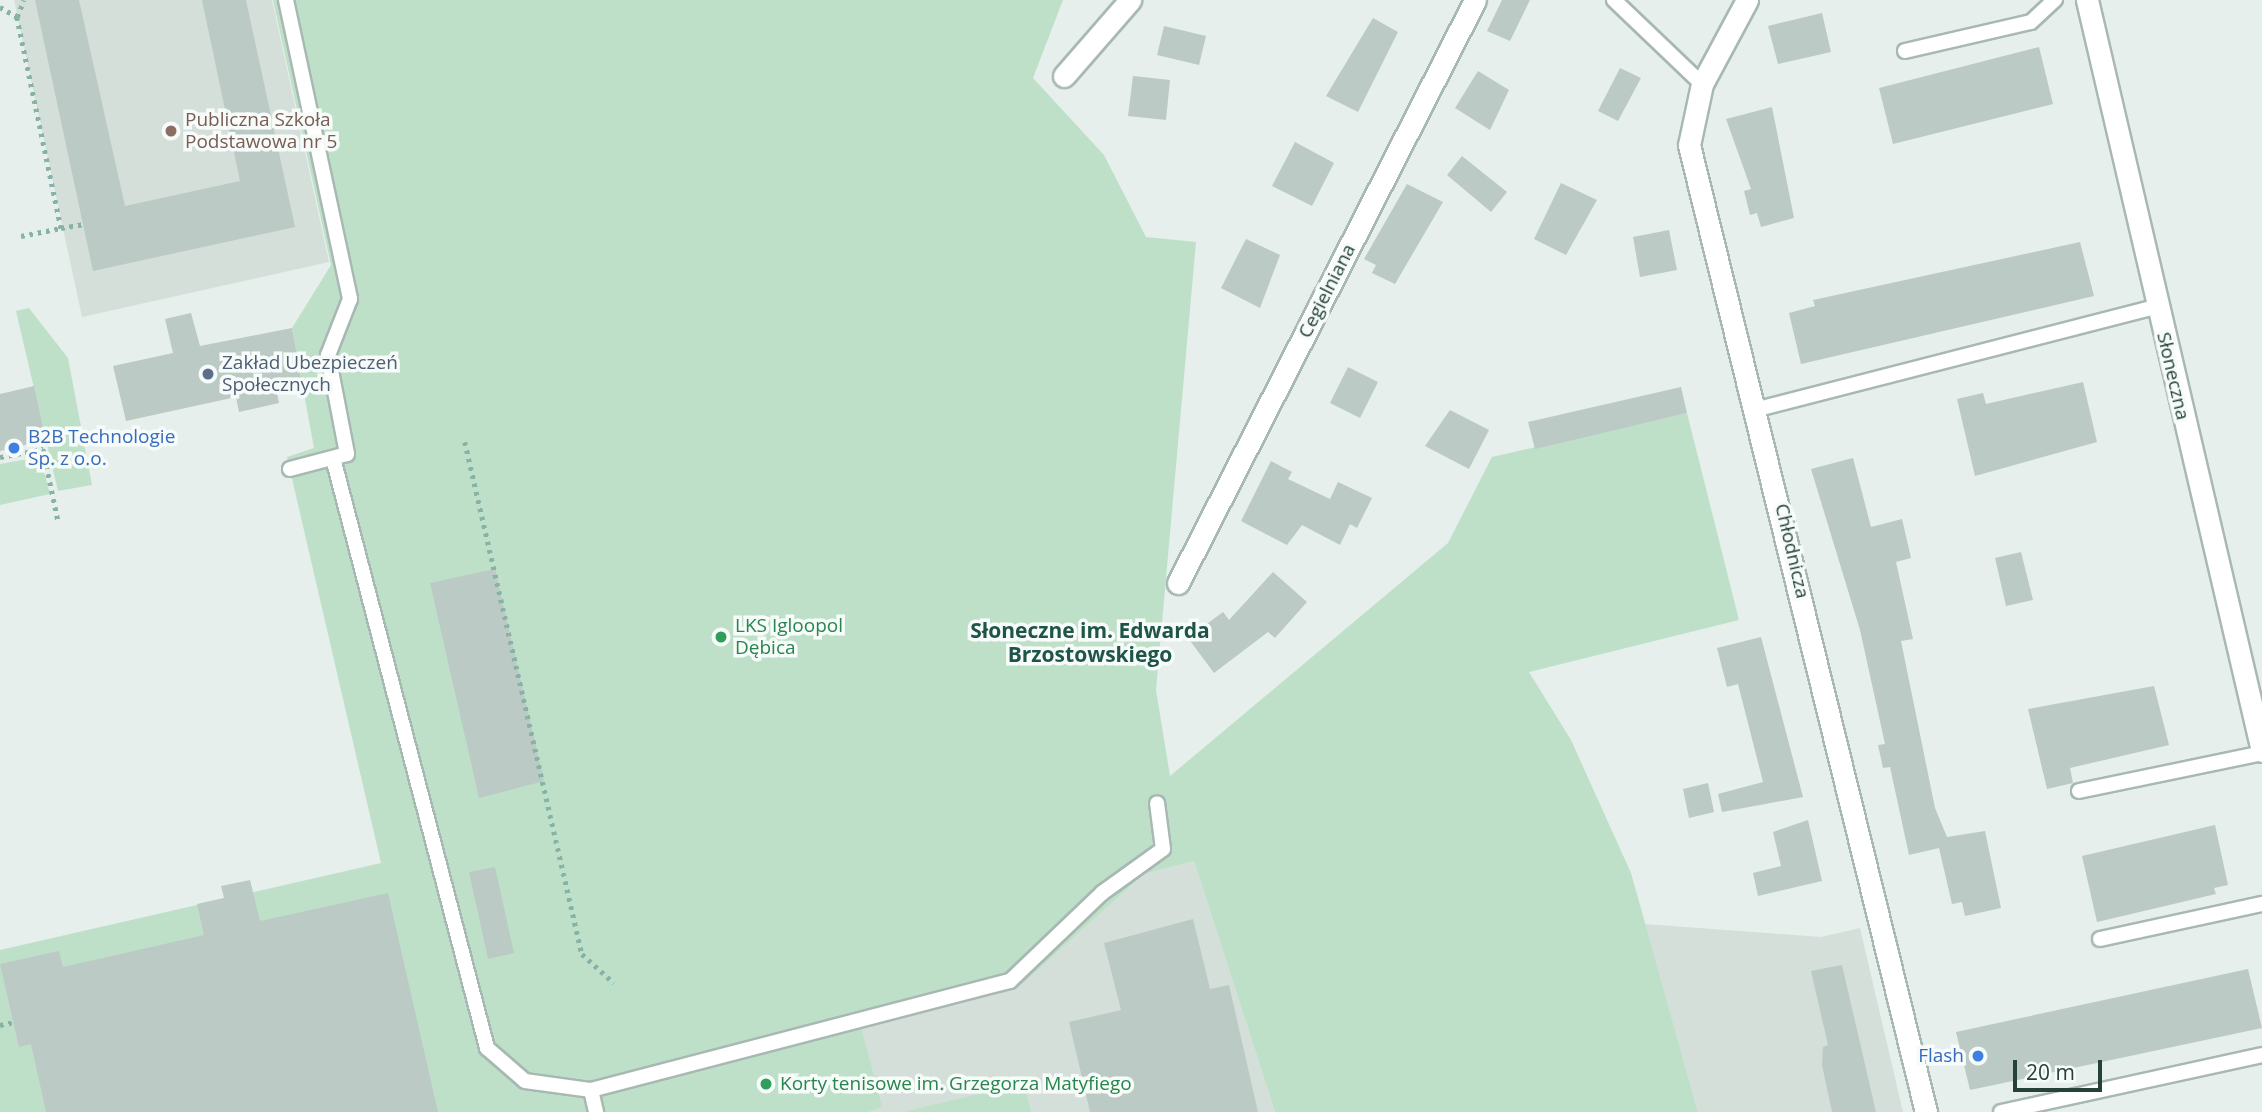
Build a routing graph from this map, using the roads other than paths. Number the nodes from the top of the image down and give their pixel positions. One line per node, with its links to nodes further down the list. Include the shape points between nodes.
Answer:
1 (285, 0): 13 (lane, via 350,299 328,355 347,454)
2 (1130, 0): 9 (street)
3 (1475, 0): 15 (street, Cegielniana)
4 (1614, 0): 10 (lane)
5 (1747, 0): 10 (street, Chłodnicza)
6 (2055, 0): 8 (lane, via 2031,22)
7 (2087, 0): 11 (street, Słoneczna)
8 (1905, 51)
9 (1064, 76)
10 (1702, 83): 12 (street, Chłodnicza, via 1689,145)
11 (2156, 307): 12 (lane); 16 (street, Słoneczna)
12 (1758, 409): 25 (street, Chłodnicza)
13 (333, 458): 14 (lane); 23 (lane, via 487,1048 510,1071 540,1087)
14 (290, 469)
15 (1178, 583)
16 (2255, 692): 17 (street, Słoneczna)
17 (2262, 752): 18 (lane)
18 (2079, 790)
19 (1157, 803): 23 (lane, via 1163,849 1102,893 1010,981)
20 (2262, 904): 21 (lane)
21 (2100, 939)
22 (2262, 1055): 26 (lane)
23 (591, 1090): 24 (lane)
24 (596, 1112)
25 (1926, 1112)
26 (2001, 1112)

